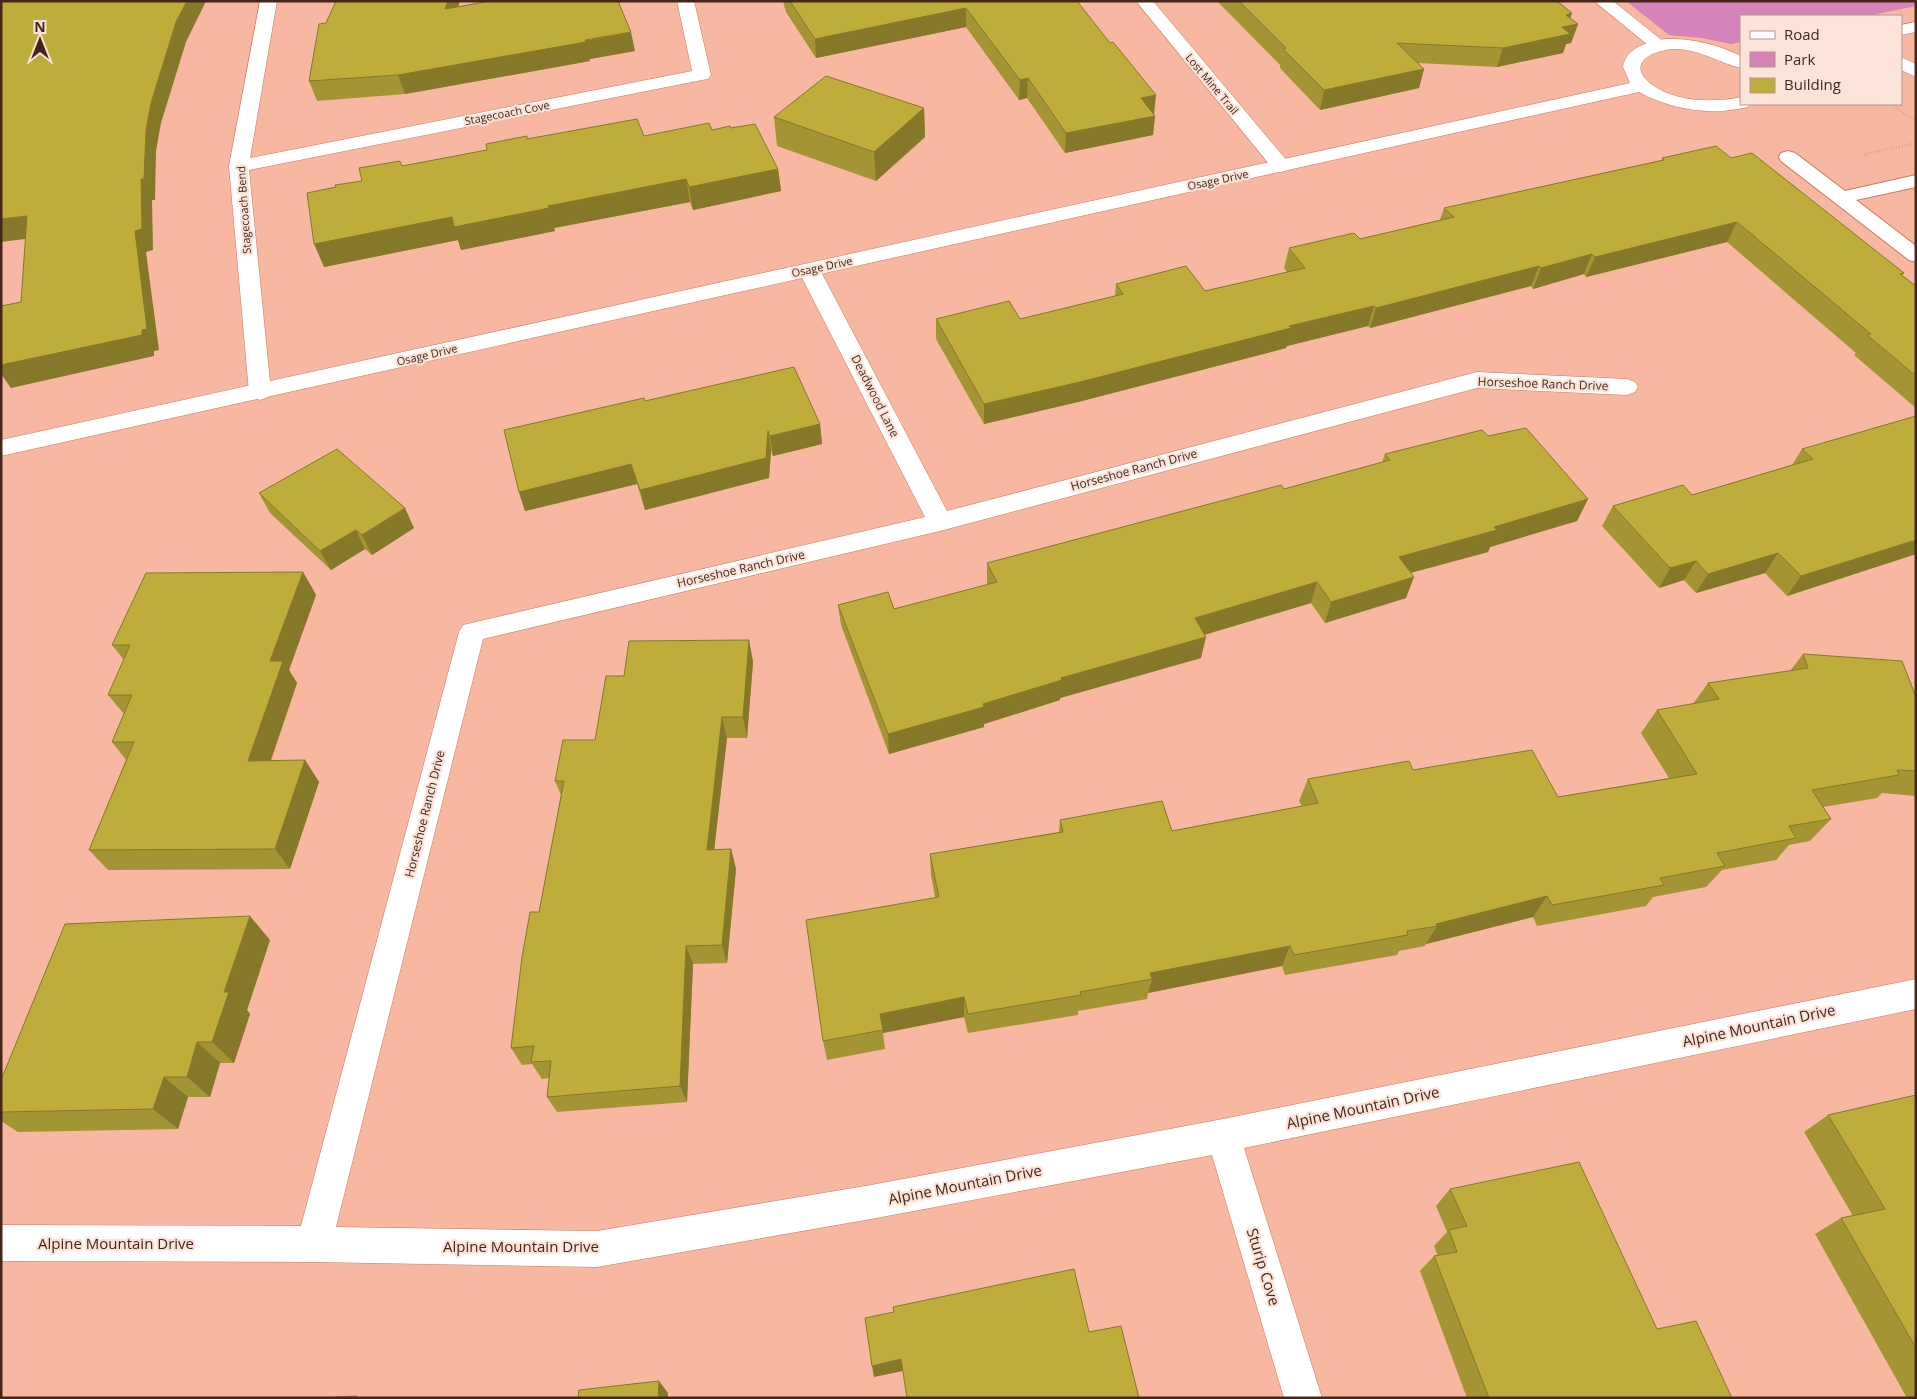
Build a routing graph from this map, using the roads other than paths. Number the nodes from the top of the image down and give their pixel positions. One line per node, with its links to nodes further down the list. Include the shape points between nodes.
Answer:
1 (270, 1): 12 (street, Stagecoach Bend)
2 (685, 1): 12 (street, Stagecoach Cove, via 702,75)
3 (1144, 1): 13 (street, Lost Mine Trail)
4 (1602, 1): 5 (street)
5 (1660, 46): 6 (street, via 1694,46); 9 (street, via 1635,57 1632,66 1634,76)
6 (1740, 63)
7 (1902, 63): 8 (street)
8 (1916, 72)
9 (1643, 86): 10 (street, via 1675,102 1696,106 1716,108); 13 (street, Osage Drive)
10 (1740, 103)
11 (1788, 157): 15 (lane)
12 (239, 166): 19 (street, Stagecoach Bend)
13 (1281, 166): 17 (street, Osage Drive)
14 (1916, 181): 15 (lane)
15 (1842, 198): 16 (lane)
16 (1916, 256)
17 (809, 270): 19 (street, Osage Drive); 21 (street, Deadwood Lane)
18 (1627, 387): 21 (street, Horseshoe Ranch Drive, via 1476,380)
19 (260, 392): 20 (street, Osage Drive)
20 (1, 448)
21 (940, 522): 25 (street, Horseshoe Ranch Drive, via 472,632)
22 (1916, 994): 23 (street, Alpine Mountain Drive)
23 (1224, 1136): 25 (street, Alpine Mountain Drive, via 881,1201 597,1249); 26 (street, Sturip Cove)
24 (1, 1243): 25 (street, Alpine Mountain Drive)
25 (314, 1244)
26 (1303, 1398)

